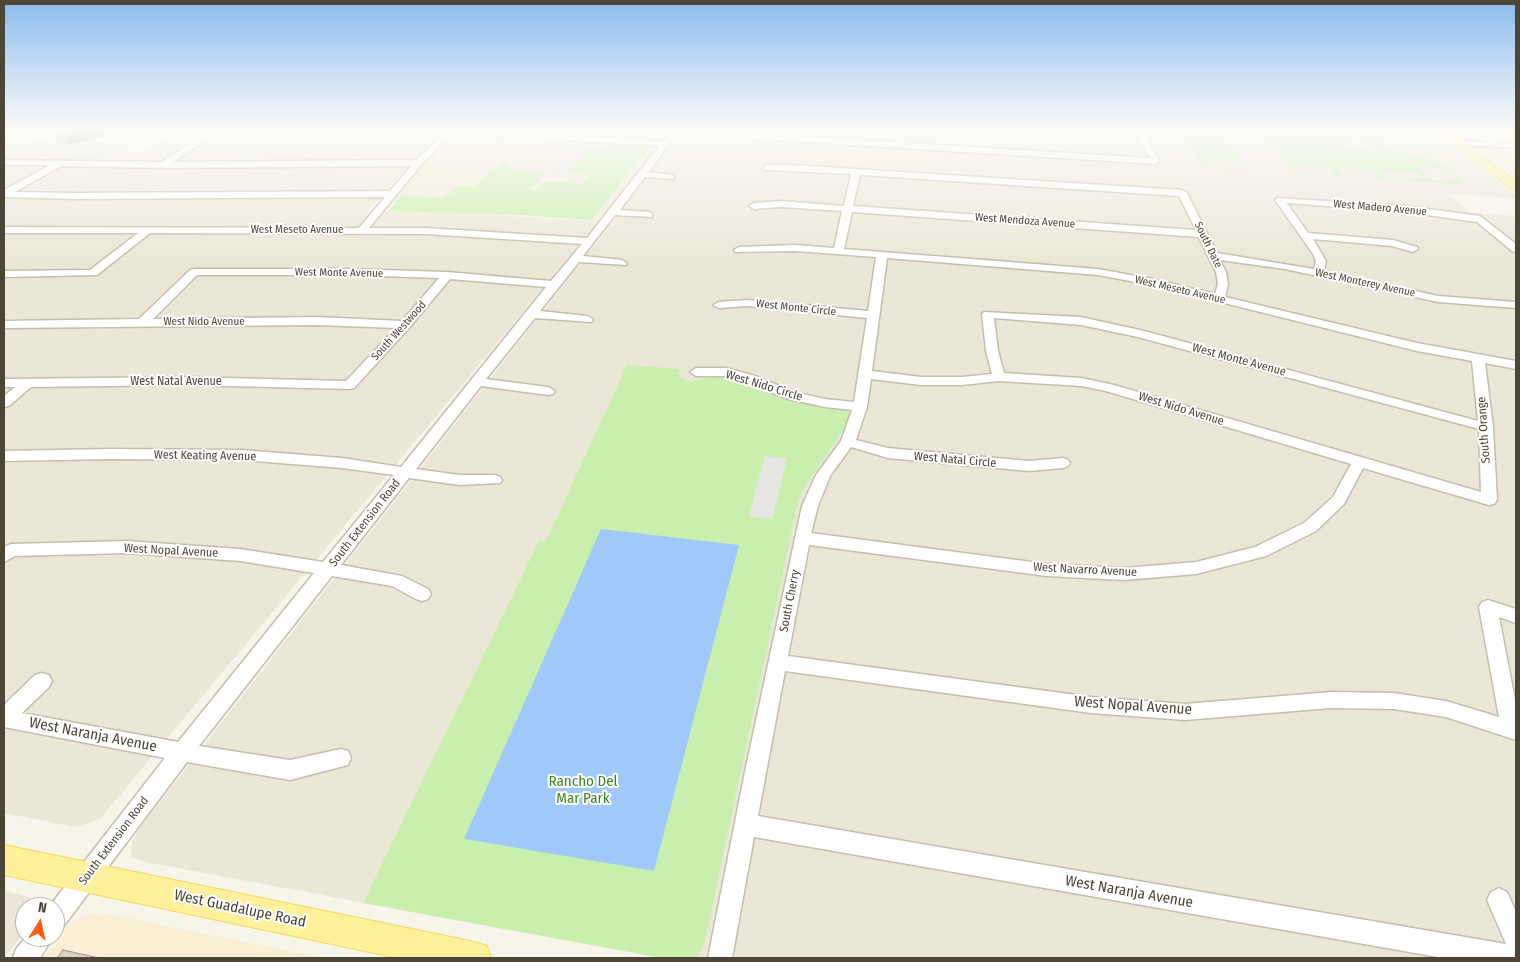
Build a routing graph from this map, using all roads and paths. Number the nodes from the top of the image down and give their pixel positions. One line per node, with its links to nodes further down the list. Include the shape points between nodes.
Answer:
1 (40, 174): 9 (street)
2 (409, 174): 10 (street)
3 (643, 174): 7 (street); 13 (street, South Extension Road)
4 (856, 174): 12 (street)
5 (885, 174): 18 (street, South Date, via 1182,193)
6 (1499, 174): 8 (main road)
7 (671, 177)
8 (1516, 186)
9 (4, 194): 10 (street)
10 (392, 194): 16 (street)
11 (754, 206): 12 (street, West Mendoza Avenue, via 781,204)
12 (847, 208): 18 (street, West Mendoza Avenue); 24 (street)
13 (613, 212): 14 (street); 20 (street, South Extension Road)
14 (649, 215)
15 (4, 230): 17 (street, West Meseto Avenue)
16 (362, 230): 17 (street, West Meseto Avenue); 20 (street, West Meseto Avenue, via 487,234)
17 (147, 231): 30 (street, via 93,273)
18 (1203, 234): 26 (street, South Date)
19 (1307, 236): 21 (street, via 1374,241); 23 (street, West Madero Avenue, via 1280,200 1406,209 1480,219); 29 (street, via 1321,260)
20 (589, 242): 27 (street, South Extension Road)
21 (1413, 249)
22 (739, 250): 24 (street, West Meseto Avenue, via 795,248)
23 (1516, 250)
24 (838, 251): 25 (street, West Meseto Avenue)
25 (882, 254): 33 (street, West Meseto Avenue, via 1098,272); 37 (street, South Cherry)
26 (1214, 256): 29 (street, West Monterey Avenue); 33 (street, South Date, via 1223,284)
27 (575, 258): 28 (street); 32 (street, South Extension Road)
28 (622, 263)
29 (1318, 273): 35 (street, West Monterey Avenue, via 1438,299)
30 (4, 274)
31 (447, 275): 32 (street, West Monte Avenue); 39 (street, West Monte Avenue, via 194,272); 41 (street, South Westwood)
32 (555, 285): 36 (street, South Extension Road)
33 (1219, 299): 42 (street, West Meseto Avenue)
34 (719, 305): 37 (street, West Monte Circle, via 747,303)
35 (1516, 305)
36 (531, 314): 38 (street); 47 (street, South Extension Road)
37 (874, 315): 45 (street, South Cherry)
38 (587, 320)
39 (143, 322): 40 (street, West Nido Avenue); 41 (street, West Nido Avenue, via 317,321)
40 (4, 324)
41 (405, 325): 50 (street, South Westwood)
42 (1478, 359): 43 (street, West Meseto Avenue); 54 (street, South Orange)
43 (1516, 365)
44 (696, 372): 53 (street, West Nido Circle, via 726,372 794,396)
45 (864, 374): 46 (street, West Nido Avenue, via 921,380); 53 (street, South Cherry)
46 (999, 377): 54 (street, West Monte Avenue, via 988,314 1081,321); 57 (street, West Nido Avenue, via 1080,382 1109,388)
47 (476, 382): 51 (street); 59 (street, South Extension Road)
48 (4, 383): 49 (street, West Natal Avenue)
49 (27, 383): 50 (street, West Natal Avenue, via 187,381); 52 (street)
50 (349, 385)
51 (548, 391)
52 (4, 403)
53 (860, 407): 55 (street, South Cherry)
54 (1486, 427): 61 (street, South Orange)
55 (848, 442): 58 (street, West Natal Circle, via 888,453 965,461 1029,466); 62 (street, South Cherry, via 823,475 810,506)
56 (4, 456): 59 (street, West Keating Avenue, via 242,455)
57 (1359, 462): 61 (street, West Nido Avenue); 62 (street, West Navarro Avenue, via 1339,500 1310,527 1260,552 1196,568 1124,574 1047,570)
58 (1062, 463)
59 (406, 472): 60 (street, West Keating Avenue, via 460,480); 64 (street, South Extension Road)
60 (495, 480)
61 (1489, 500)
62 (802, 538): 67 (street, South Cherry)
63 (7, 553): 64 (street, West Nopal Avenue, via 127,547 240,555)
64 (330, 569): 65 (street, West Nopal Avenue, via 396,580); 71 (street, South Extension Road)
65 (422, 594)
66 (1516, 616): 70 (street, via 1488,607)
67 (778, 662): 70 (street, West Nopal Avenue, via 1090,705 1186,712 1331,700 1394,701 1446,709); 73 (street, South Cherry)
68 (42, 680): 69 (street)
69 (4, 718): 71 (street, West Naranja Avenue)
70 (1514, 730)
71 (183, 751): 72 (street, West Naranja Avenue, via 290,770); 75 (street, South Extension Road)
72 (341, 758)
73 (746, 825): 82 (street, South Cherry); 83 (street, West Naranja Avenue)
74 (4, 860): 75 (main road, West Guadalupe Road)
75 (87, 876): 77 (street, South Extension Road); 81 (main road, West Guadalupe Road)
76 (1499, 900): 78 (street)
77 (65, 905)
78 (1516, 939)
79 (33, 947): 80 (street)
80 (25, 958)
81 (475, 958)
82 (720, 958)
83 (1513, 958)

